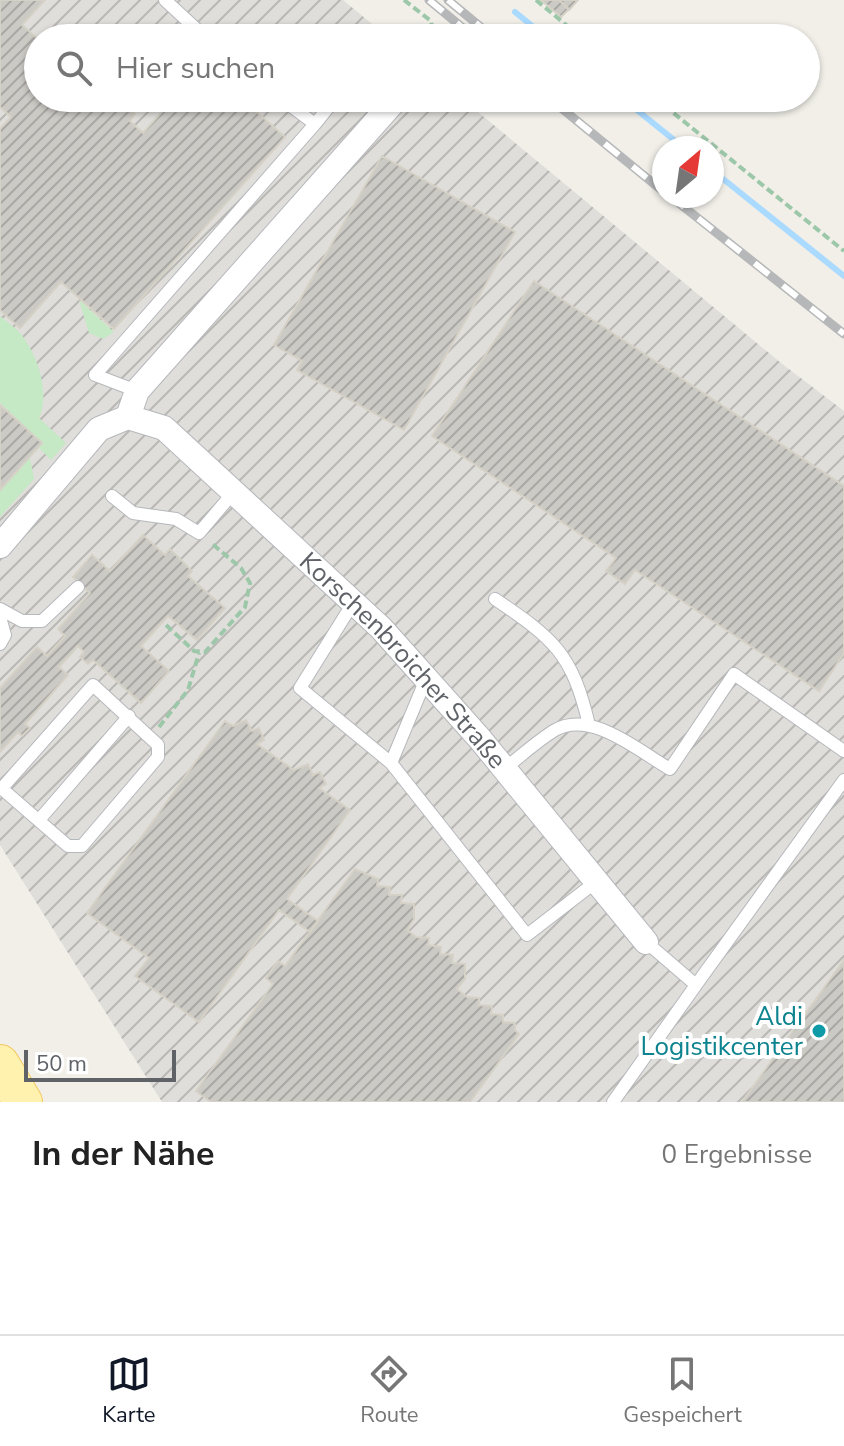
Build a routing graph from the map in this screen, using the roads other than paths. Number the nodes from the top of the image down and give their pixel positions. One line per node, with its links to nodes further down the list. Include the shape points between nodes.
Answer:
1 (165, 0): 2 (lane)
2 (191, 24)
3 (299, 112): 6 (lane)
4 (325, 112): 6 (lane)
5 (385, 112): 7 (street)
6 (315, 124): 7 (lane, via 95,375)
7 (137, 391): 8 (street)
8 (128, 417): 9 (street, Korschenbroicher Straße, via 164,428); 11 (street, via 99,429)
9 (233, 493): 10 (lane, via 199,533 162,515 133,513); 14 (street, Korschenbroicher Straße)
10 (112, 496)
11 (0, 546)
12 (78, 587): 15 (lane, via 42,621 22,621)
13 (495, 599): 20 (lane, via 541,630 565,656)
14 (353, 603): 18 (street, Korschenbroicher Straße); 22 (lane, via 300,688)
15 (0, 609)
16 (0, 617): 17 (lane, via 5,635)
17 (0, 644)
18 (426, 679): 22 (lane); 23 (street, Korschenbroicher Straße)
19 (129, 716): 25 (lane, via 93,685); 26 (lane); 26 (lane, via 158,745 158,757 82,846 68,846)
20 (589, 725): 21 (lane, via 670,769 734,674); 23 (lane, via 557,729)
21 (844, 751)
22 (391, 763): 27 (lane, via 527,935)
23 (504, 769): 27 (street, Korschenbroicher Straße)
24 (844, 780): 29 (lane)
25 (1, 788): 26 (lane)
26 (39, 820)
27 (597, 881): 28 (street, Korschenbroicher Straße)
28 (646, 942): 29 (lane)
29 (696, 985): 32 (lane)
30 (0, 1064): 31 (main road)
31 (23, 1102)
32 (613, 1102)

